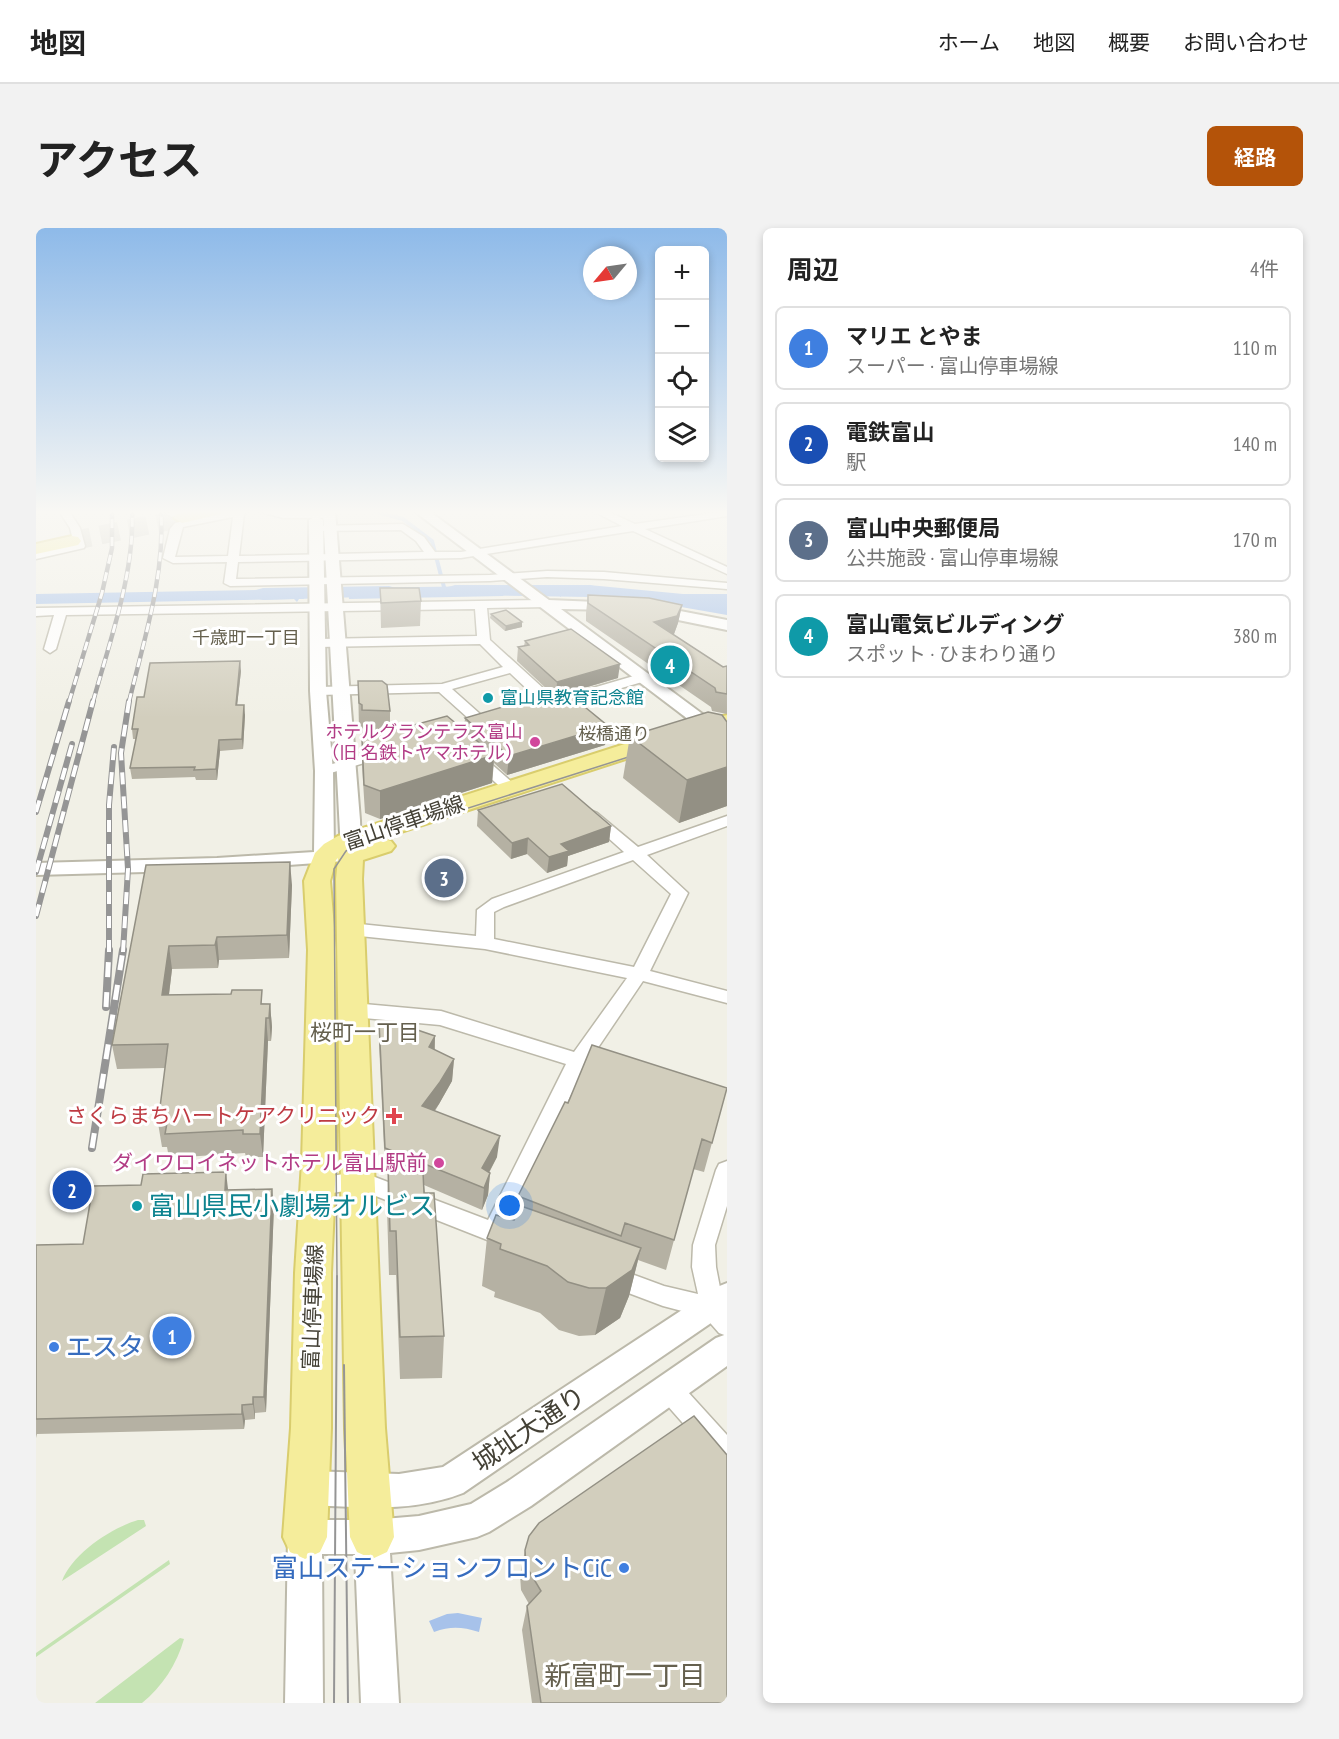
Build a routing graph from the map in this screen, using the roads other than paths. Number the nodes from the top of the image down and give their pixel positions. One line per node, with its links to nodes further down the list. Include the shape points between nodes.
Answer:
1 (230, 580): 8 (street, via 230,583)
2 (322, 580): 8 (street)
3 (329, 580): 8 (street)
4 (478, 580): 8 (street)
5 (512, 580): 9 (street)
6 (644, 580): 7 (street)
7 (727, 586)
8 (326, 594): 10 (street); 12 (street); 15 (street); 16 (street)
9 (540, 601): 10 (street); 13 (street, via 632,608); 19 (street)
10 (481, 605): 14 (street)
11 (36, 612): 12 (street)
12 (62, 612): 17 (street)
13 (727, 624)
14 (484, 640): 16 (street); 18 (street)
15 (318, 643): 16 (street); 21 (street)
16 (338, 643): 22 (street)
17 (50, 649)
18 (511, 669): 20 (street); 23 (street)
19 (644, 677): 23 (street); 26 (street)
20 (442, 688): 22 (street); 25 (street, via 488,723)
21 (318, 691): 22 (street); 30 (street)
22 (342, 691): 29 (street)
23 (553, 704): 24 (street)
24 (533, 710)
25 (465, 729)
26 (722, 734): 31 (main road, 富山停車場線, via 667,738); 34 (main road, 富山停車場線, via 609,772)
27 (464, 748): 31 (street)
28 (396, 749): 29 (street)
29 (346, 764): 30 (street); 34 (street)
30 (324, 771): 34 (street)
31 (510, 788): 34 (main road, 富山停車場線)
32 (575, 801): 35 (street)
33 (727, 821): 35 (street)
34 (342, 851): 36 (street, via 217,864); 37 (main road, 富山停車場線); 46 (main road, 富山停車場線, via 317,881 322,950)
35 (636, 854): 38 (street, via 486,910); 39 (street, via 680,893)
36 (36, 869)
37 (350, 930): 38 (street); 41 (main road, 富山停車場線)
38 (485, 943): 39 (street)
39 (639, 974): 40 (street); 42 (street)
40 (727, 998)
41 (353, 1010): 42 (street, via 441,1018); 45 (main road, 富山停車場線)
42 (578, 1061): 43 (street); 47 (street)
43 (608, 1070)
44 (727, 1170): 50 (street, via 704,1245 704,1267)
45 (359, 1180): 46 (street); 47 (street); 55 (main road, 富山停車場線)
46 (319, 1186): 54 (main road, 富山停車場線)
47 (493, 1232): 48 (street)
48 (525, 1244)
49 (589, 1268): 50 (street, via 663,1296)
50 (722, 1310): 55 (street, 城址大通り, via 451,1481 437,1486)
51 (727, 1348): 52 (street)
52 (668, 1388): 53 (street); 57 (street, via 477,1520 436,1531)
53 (727, 1454)
54 (308, 1488): 55 (street, 城址大通り); 56 (main road, 富山停車場線)
55 (369, 1492): 57 (main road, 富山停車場線)
56 (305, 1537): 57 (street); 58 (street)
57 (372, 1537): 59 (street)
58 (304, 1703)
59 (380, 1703)

